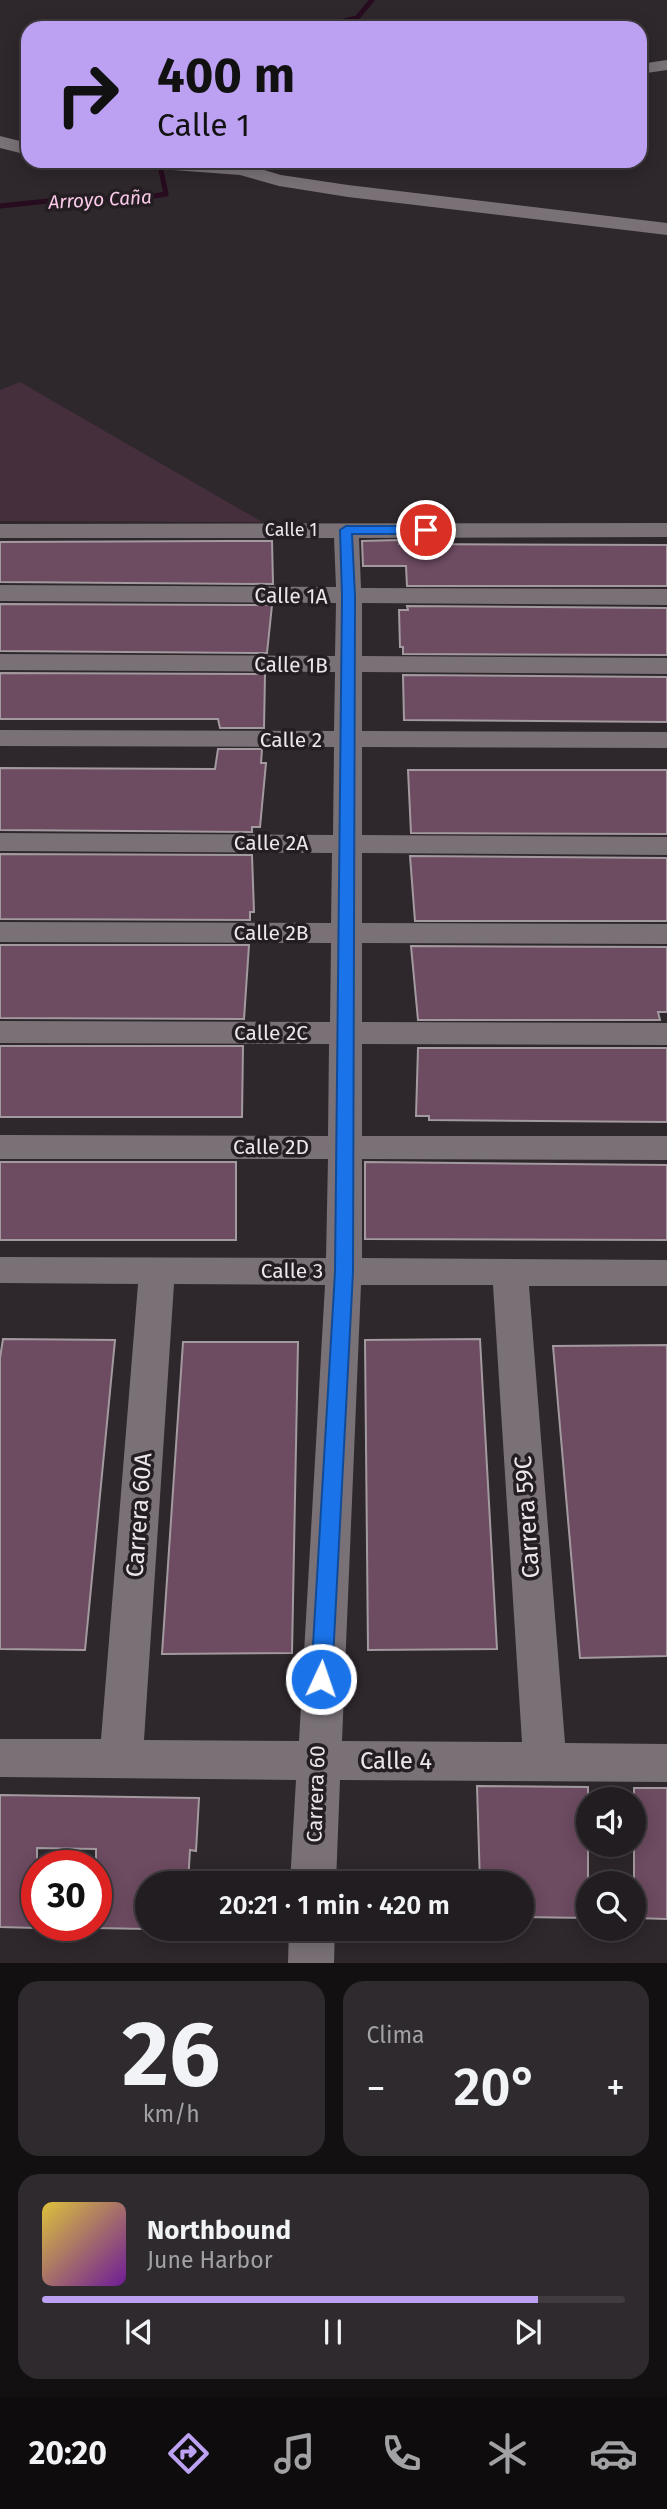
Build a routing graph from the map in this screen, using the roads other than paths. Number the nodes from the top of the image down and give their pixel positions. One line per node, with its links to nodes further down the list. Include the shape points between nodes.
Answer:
1 (667, 65): 2 (street)
2 (647, 68)
3 (0, 142): 4 (street)
4 (21, 147)
5 (253, 168): 6 (street, via 279,180 348,191)
6 (667, 229)
7 (346, 530): 8 (street, Calle 1); 9 (street, Calle 1); 11 (street, Carrera 60)
8 (667, 530)
9 (0, 531)
10 (0, 593): 11 (street, Calle 1A)
11 (349, 596): 12 (street, Calle 1A); 14 (street, Carrera 60)
12 (667, 597)
13 (0, 662): 14 (street, Calle 1B)
14 (348, 666): 15 (street, Calle 1B); 18 (street, Carrera 60)
15 (667, 666)
16 (0, 738): 18 (street, Calle 2)
17 (667, 740): 18 (street, Calle 2)
18 (347, 750): 19 (street, Calle 2); 20 (street, Calle 2); 22 (street, Carrera 60)
19 (0, 759)
20 (667, 760)
21 (0, 842): 22 (street, Calle 2A)
22 (347, 844): 23 (street, Calle 2A); 25 (street, Carrera 60)
23 (667, 846)
24 (0, 932): 25 (street, Calle 2B)
25 (346, 933): 26 (street, Calle 2B); 28 (street, Carrera 60)
26 (667, 934)
27 (0, 1032): 28 (street, Calle 2C)
28 (345, 1033): 29 (street, Calle 2C); 31 (street, Carrera 60)
29 (667, 1034)
30 (0, 1147): 31 (street, Calle 2D)
31 (344, 1147): 32 (street, Calle 2D); 35 (street, Carrera 60)
32 (667, 1148)
33 (0, 1270): 34 (street, Calle 3)
34 (157, 1271): 35 (street, Calle 3); 39 (street, Carrera 60A)
35 (344, 1272): 36 (street, Calle 3); 40 (street, Carrera 60)
36 (510, 1272): 37 (street, Calle 3); 41 (street, Carrera 59C)
37 (667, 1273)
38 (0, 1758): 39 (street, Calle 4)
39 (121, 1759): 40 (street, Calle 4)
40 (317, 1761): 41 (street, Calle 4); 43 (street, Carrera 60)
41 (545, 1762): 42 (street, Calle 4)
42 (667, 1763)
43 (313, 1871)
44 (312, 1941): 45 (street)
45 (311, 1963)

